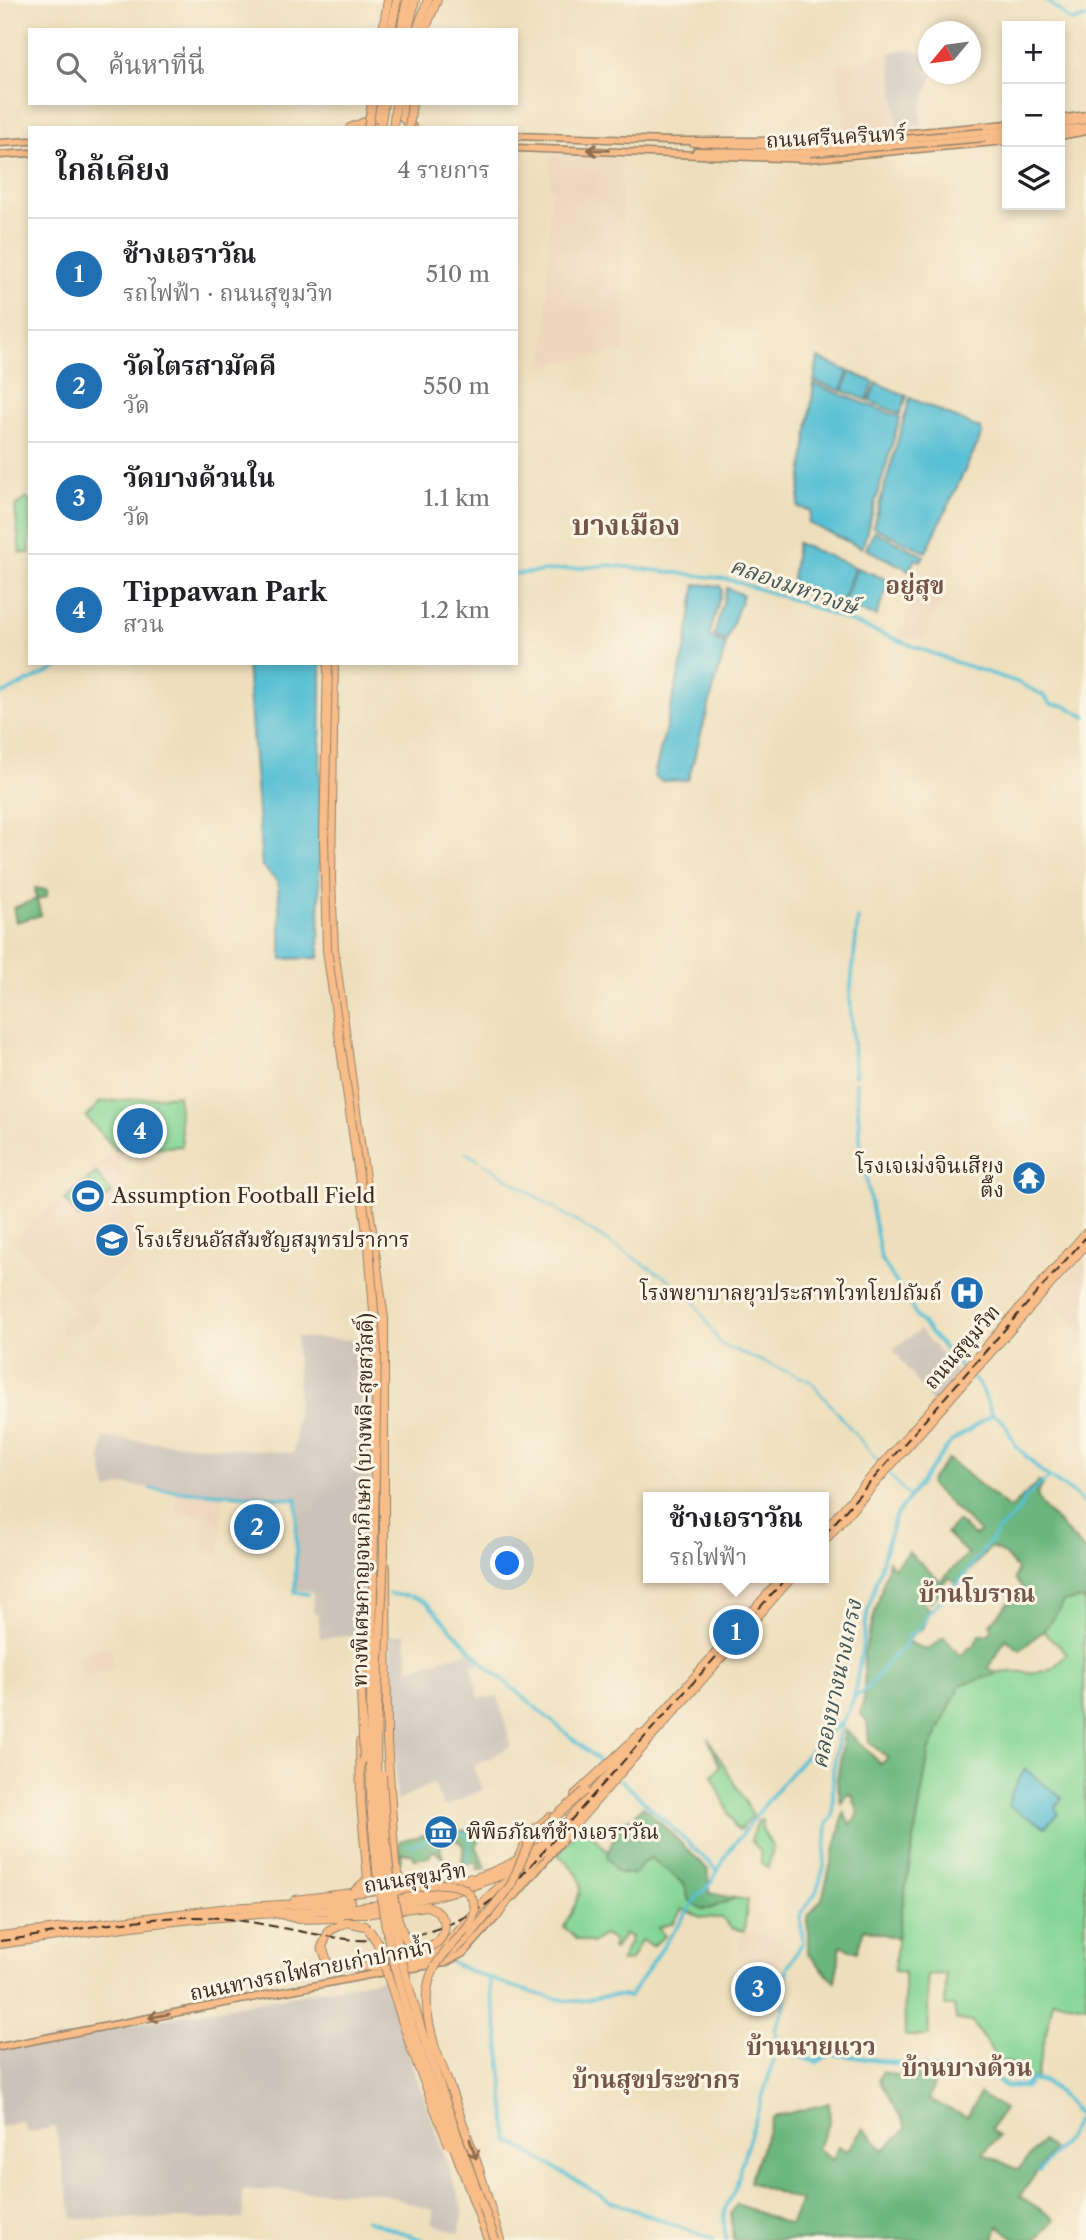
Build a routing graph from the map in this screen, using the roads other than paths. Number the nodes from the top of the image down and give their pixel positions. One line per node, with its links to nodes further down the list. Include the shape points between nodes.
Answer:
1 (388, 0): 8 (highway)
2 (398, 0): 7 (highway)
3 (407, 0): 7 (highway)
4 (428, 0): 11 (highway)
5 (437, 0): 12 (highway)
6 (418, 2): 9 (highway); 10 (highway)
7 (396, 27)
8 (383, 28)
9 (409, 28)
10 (415, 28)
11 (416, 28)
12 (426, 28)
13 (372, 105): 22 (highway, bridge)
14 (378, 105): 21 (highway, via 375,118)
15 (386, 105): 23 (highway)
16 (396, 105): 24 (highway)
17 (404, 105): 25 (highway)
18 (412, 105): 26 (highway, bridge)
19 (1086, 118): 20 (main road)
20 (1065, 121)
21 (348, 125)
22 (368, 126)
23 (383, 126)
24 (393, 126)
25 (409, 126)
26 (411, 126)
27 (1002, 127): 31 (main road, ถนนศรีนครินทร์)
28 (1002, 129): 32 (main road, ถนนศรีนครินทร์)
29 (1086, 129): 30 (main road); 34 (main road)
30 (1065, 130)
31 (920, 133): 36 (main road, ถนนศรีนครินทร์); 42 (main road, via 914,140)
32 (985, 135): 33 (main road, ถนนศรีนครินทร์); 43 (main road, ถนนศรีนครินทร์, bridge)
33 (1002, 135)
34 (1065, 135)
35 (518, 136): 38 (main road, ถนนศรีนครินทร์)
36 (877, 137): 38 (main road, ถนนศรีนครินทร์); 46 (main road, via 886,144)
37 (28, 141): 40 (main road)
38 (667, 141): 43 (main road, ถนนศรีนครินทร์)
39 (1002, 141): 42 (main road, ถนนศรีนครินทร์)
40 (0, 143)
41 (518, 148): 45 (main road, ถนนศรีนครินทร์, one-way to 41)
42 (922, 149): 46 (main road, ถนนศรีนครินทร์)
43 (810, 150): 45 (main road, ถนนศรีนครินทร์)
44 (28, 153): 47 (main road)
45 (667, 153): 46 (main road, ถนนศรีนครินทร์, via 783,159)
46 (879, 153)
47 (0, 155)
48 (328, 665): 55 (highway, ทางพิเศษกาญจนาภิเษก (บางพลี-สุขสวัสดิ์), bridge, via 325,903 331,983 369,1246 377,1370)
49 (334, 665): 55 (highway, ทางพิเศษกาญจนาภิเษก (บางพลี-สุขสวัสดิ์), via 334,949 384,1318)
50 (1086, 1233): 52 (highway, ถนนสุขุมวิท)
51 (1086, 1244): 52 (highway, ถนนสุขุมวิท)
52 (867, 1487): 53 (highway, ถนนสุขุมวิท); 54 (highway, ถนนสุขุมวิท)
53 (829, 1526)
54 (829, 1535)
55 (379, 1549): 58 (highway, bridge, via 387,1591); 59 (highway, bridge); 81 (highway, ทางพิเศษกาญจนาภิเษก (บางพลี-สุขสวัสดิ์), bridge, via 370,1761 379,1885 408,2016); 83 (highway, ทางพิเศษกาญจนาภิเษก (บางพลี-สุขสวัสดิ์), bridge, via 377,1781 386,1883 415,2014)
56 (778, 1583): 60 (highway, ถนนสุขุมวิท)
57 (786, 1583): 60 (highway, ถนนสุขุมวิท)
58 (386, 1667): 66 (highway); 72 (highway, bridge, via 383,1785 398,1922 407,1943 424,1949 441,1939 444,1920 427,1906 364,1913)
59 (361, 1708): 69 (highway, bridge, via 362,1825 368,1879); 77 (highway, bridge, via 370,1846 383,1929 396,1945 413,1953 429,1954)
60 (667, 1714): 61 (highway, ถนนสุขุมวิท); 63 (highway, ถนนสุขุมวิท, via 572,1828)
61 (654, 1724): 63 (highway, ถนนสุขุมวิท); 65 (highway, via 531,1832); 75 (highway, bridge, via 531,1838 507,1891 453,1951 435,1958 346,1968 328,1962 322,1947 329,1931 347,1922)
62 (367, 1781): 66 (highway, via 375,1875 384,1878)
63 (546, 1852): 64 (highway, ถนนสุขุมวิท); 65 (highway, ถนนสุขุมวิท); 74 (main road, ถนนทางรถไฟสายเก่าปากน้ำ)
64 (534, 1860): 68 (highway); 72 (highway, ถนนสุขุมวิท, via 453,1894); 74 (highway)
65 (513, 1863): 67 (highway, via 473,1877); 71 (highway, ถนนสุขุมวิท, via 471,1882 437,1890 343,1902)
66 (396, 1872): 67 (highway, via 404,1882)
67 (431, 1884): 69 (highway)
68 (503, 1884): 74 (highway); 77 (highway, bridge)
69 (348, 1894): 70 (highway)
70 (296, 1900): 71 (highway); 80 (highway, bridge, via 447,1884 463,1889 473,1900 471,1923 429,1981 427,2014)
71 (252, 1906): 73 (highway, ถนนสุขุมวิท)
72 (278, 1912): 73 (highway, ถนนสุขุมวิท); 75 (highway, via 298,1919 350,1918)
73 (193, 1916): 76 (highway, ถนนสุขุมวิท); 78 (highway, ถนนสุขุมวิท)
74 (497, 1916): 79 (main road, ถนนทางรถไฟสายเก่าปากน้ำ, one-way to 79, via 463,1954 438,1965)
75 (367, 1928): 81 (highway, bridge, via 383,1959 428,2096)
76 (0, 1936)
77 (449, 1943): 80 (highway, bridge, via 432,1965 422,1995)
78 (0, 1944)
79 (0, 2047)
80 (436, 2052): 83 (highway, one-way to 83, bridge, via 470,2141)
81 (473, 2199): 82 (highway, ทางพิเศษกาญจนาภิเษก (บางพลี-สุขสวัสดิ์))
82 (488, 2240)
83 (497, 2240)

